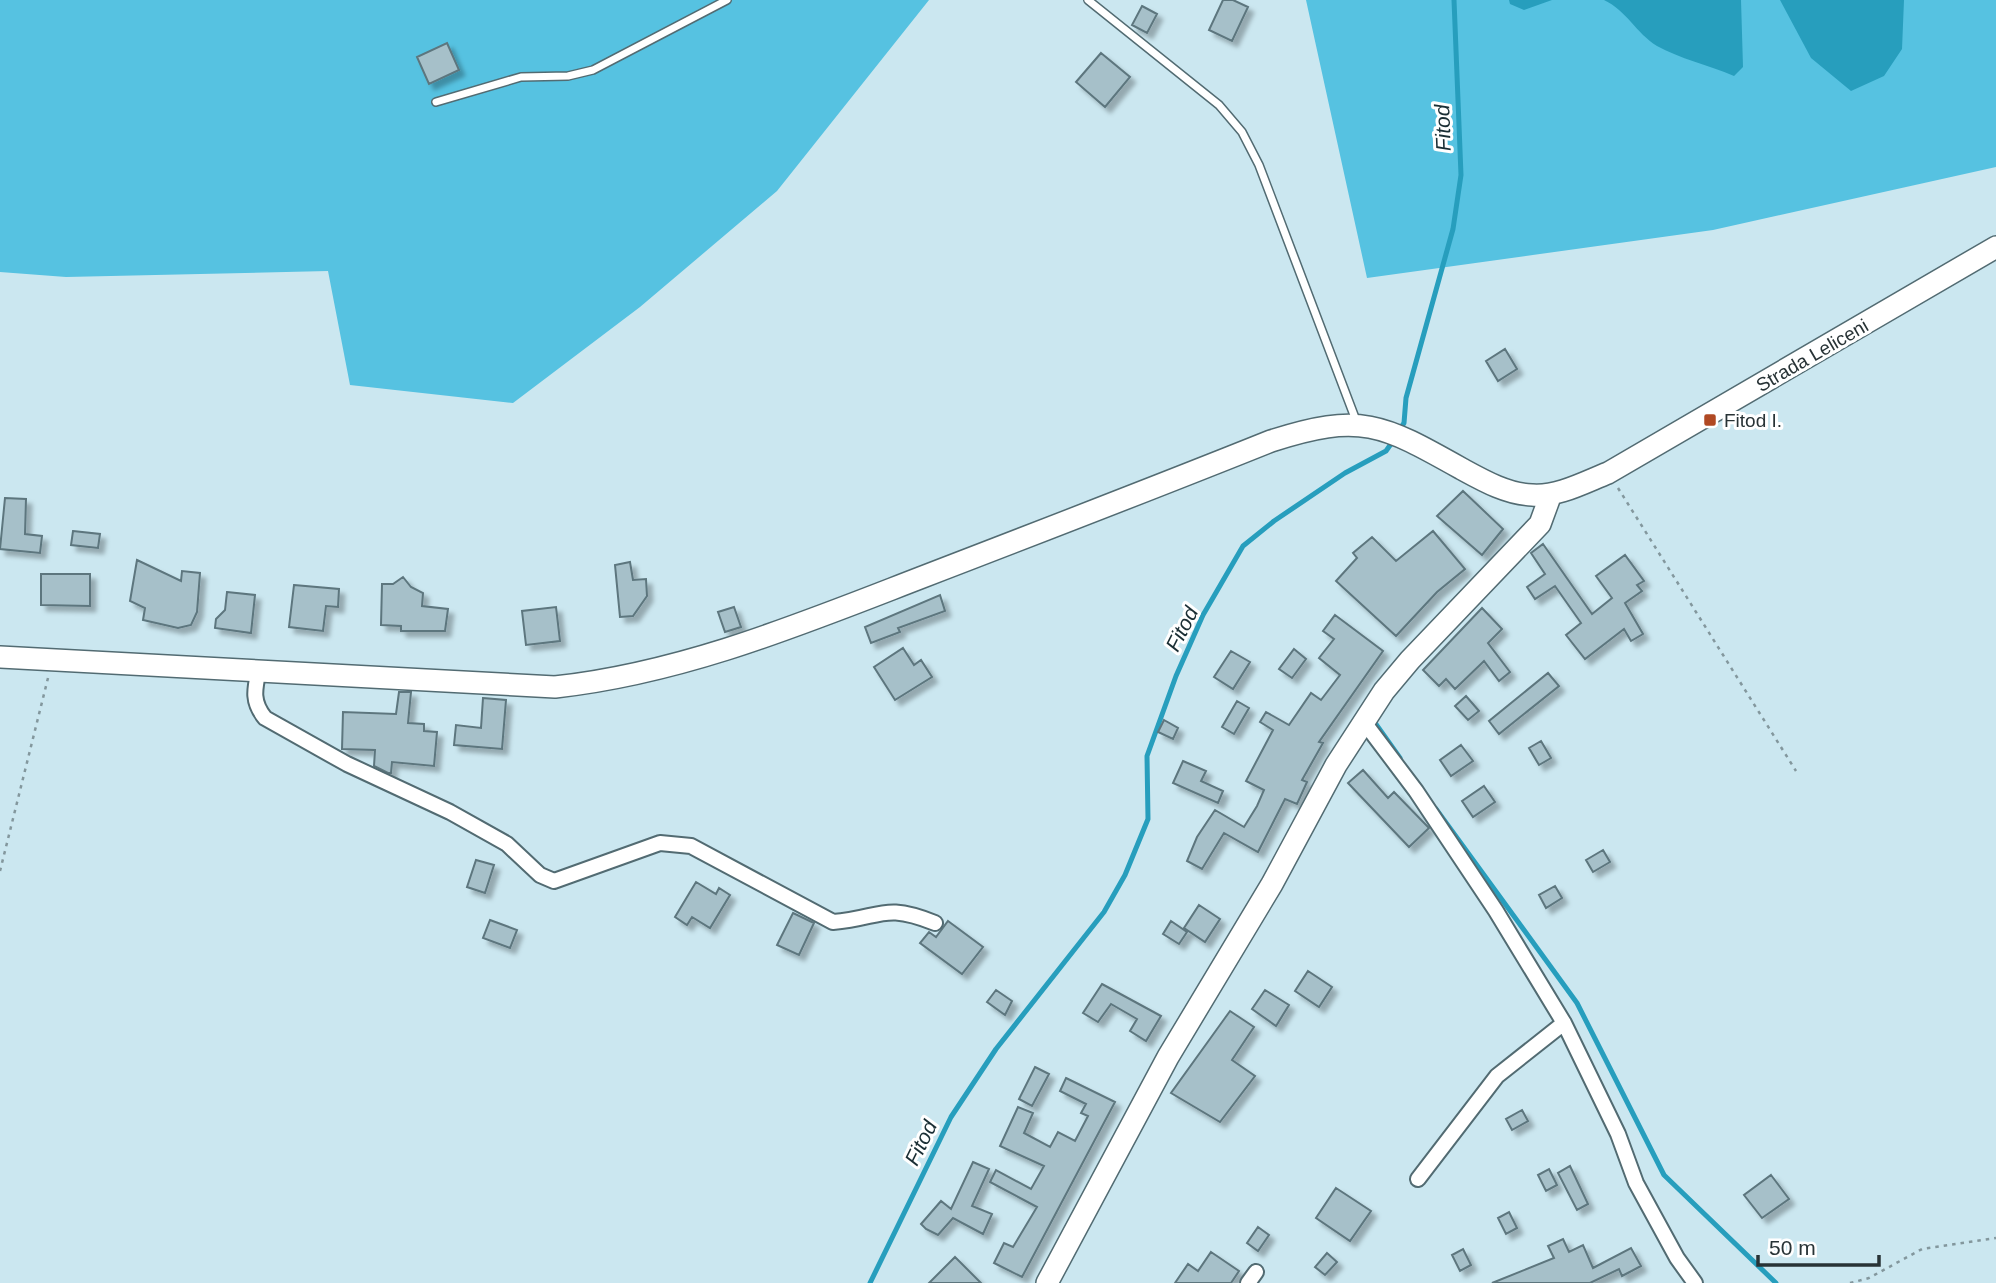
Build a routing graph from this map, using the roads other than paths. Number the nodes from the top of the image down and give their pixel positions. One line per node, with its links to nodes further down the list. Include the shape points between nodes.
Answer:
1 (727, 0): 3 (lane, via 593,70 568,76 521,77)
2 (1088, 0): 5 (lane, via 1219,105 1242,132 1259,165)
3 (436, 102)
4 (1996, 247): 6 (main road, Strada Leliceni, via 1608,473)
5 (1358, 424): 6 (main road, via 1398,434 1488,483 1532,496); 8 (main road, via 1308,429 1271,441 769,636 650,672 555,687)
6 (1551, 494): 9 (main road, via 1539,524 1410,660)
7 (0, 656): 8 (main road)
8 (259, 669): 10 (street, via 254,691 256,707 265,718 507,844 540,875 554,881 660,843 691,846 833,922 906,911)
9 (1364, 722): 11 (street, via 1496,911); 14 (main road, via 1168,1057)
10 (935, 923)
11 (1564, 1023): 12 (street, via 1497,1076); 13 (street, via 1618,1134 1636,1183)
12 (1418, 1179)
13 (1687, 1281)
14 (1047, 1283)

